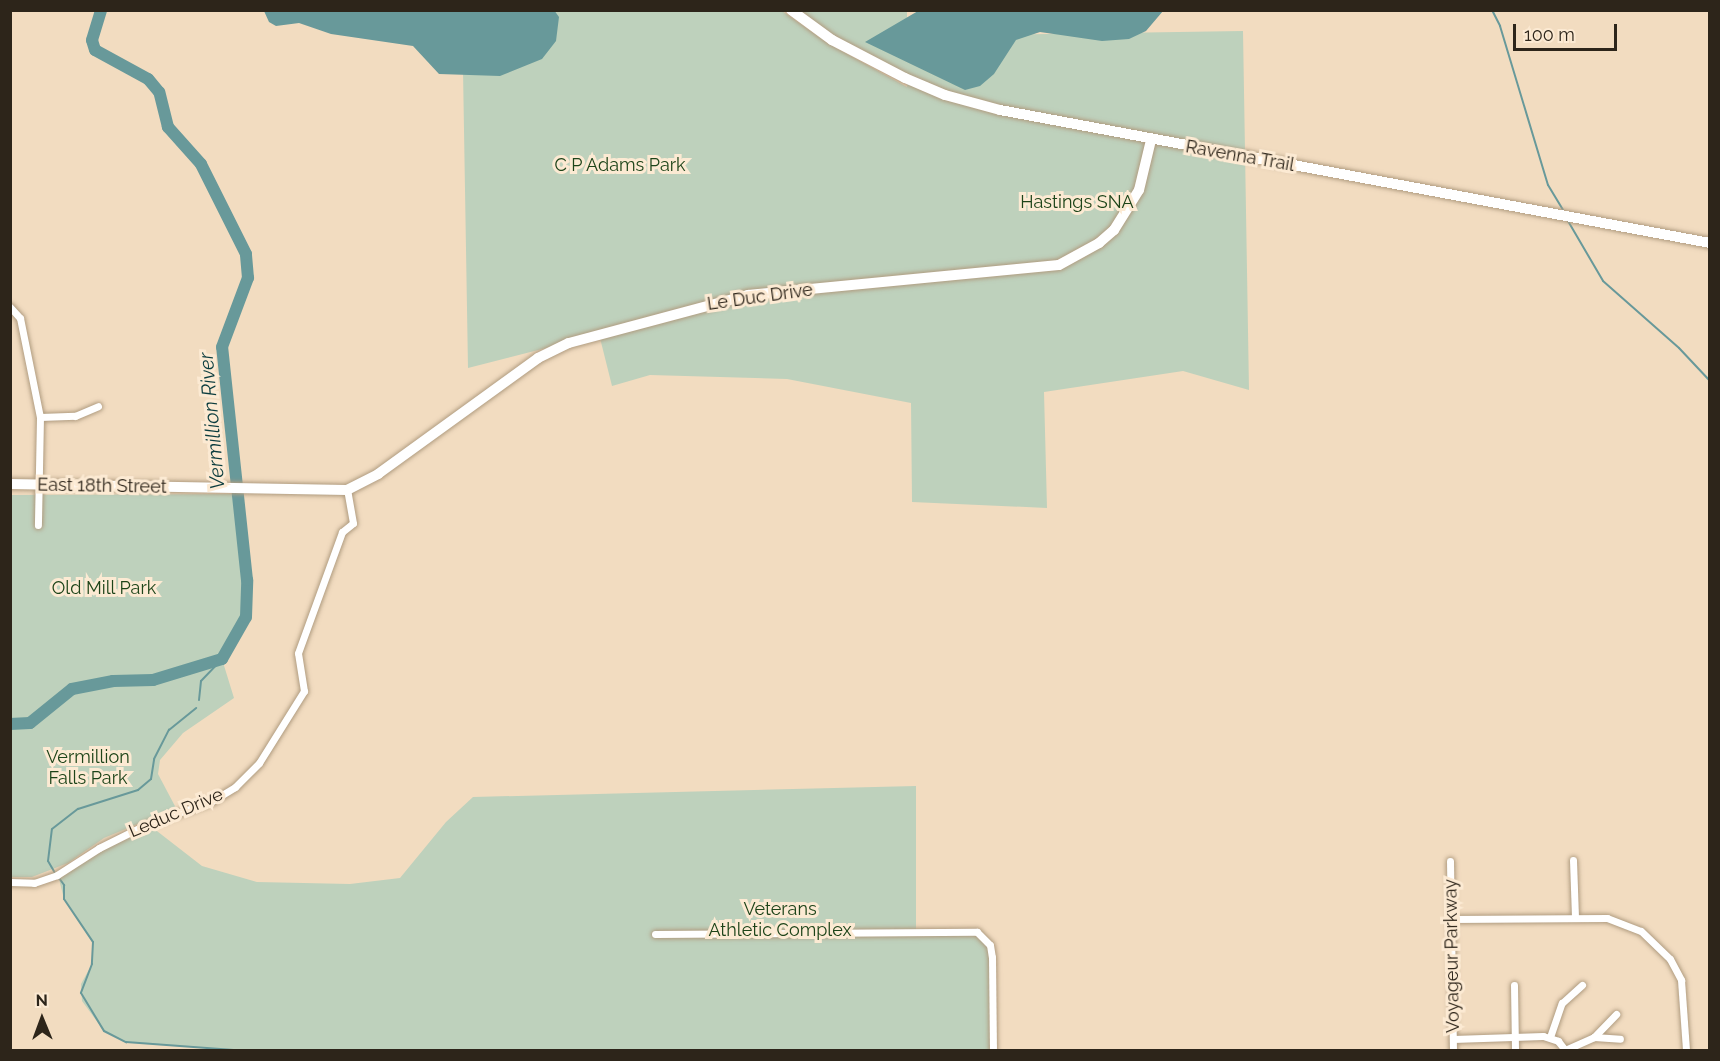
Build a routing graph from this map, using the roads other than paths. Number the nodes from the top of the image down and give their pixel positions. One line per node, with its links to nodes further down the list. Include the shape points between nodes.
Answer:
1 (791, 10): 2 (street, Ravenna Trail, via 832,40 945,95)
2 (1151, 140): 3 (street, Ravenna Trail); 9 (street, Le Duc Drive, via 1139,190 1114,230 1059,265 748,295 569,343 538,358 378,474)
3 (1710, 243)
4 (10, 307): 6 (street, via 20,318)
5 (98, 406): 6 (street, via 75,416)
6 (40, 417): 8 (street)
7 (10, 484): 8 (street, East 18th Street)
8 (40, 485): 9 (street, East 18th Street); 10 (street)
9 (346, 490): 13 (street, Leduc Drive, via 353,523 342,532 298,653 304,691 259,763 235,787 212,801 147,824 57,875 34,883)
10 (38, 525)
11 (1574, 860): 14 (street)
12 (1450, 861): 15 (street, Voyageur Parkway)
13 (10, 882)
14 (1575, 917): 15 (street); 29 (street, via 1624,923 1641,931 1664,951 1681,980)
15 (1451, 919): 23 (street, Voyageur Parkway)
16 (655, 934): 25 (street, via 977,932 990,945 993,957)
17 (1514, 985): 20 (street)
18 (1582, 985): 21 (street, via 1562,1003)
19 (1616, 1014): 22 (street)
20 (1514, 1037): 21 (street); 23 (street); 27 (street)
21 (1550, 1037): 28 (street)
22 (1594, 1037): 24 (street); 28 (street)
23 (1453, 1038): 26 (street, Voyageur Parkway)
24 (1620, 1039)
25 (993, 1050)
26 (1453, 1050)
27 (1515, 1050)
28 (1565, 1050)
29 (1686, 1050)

